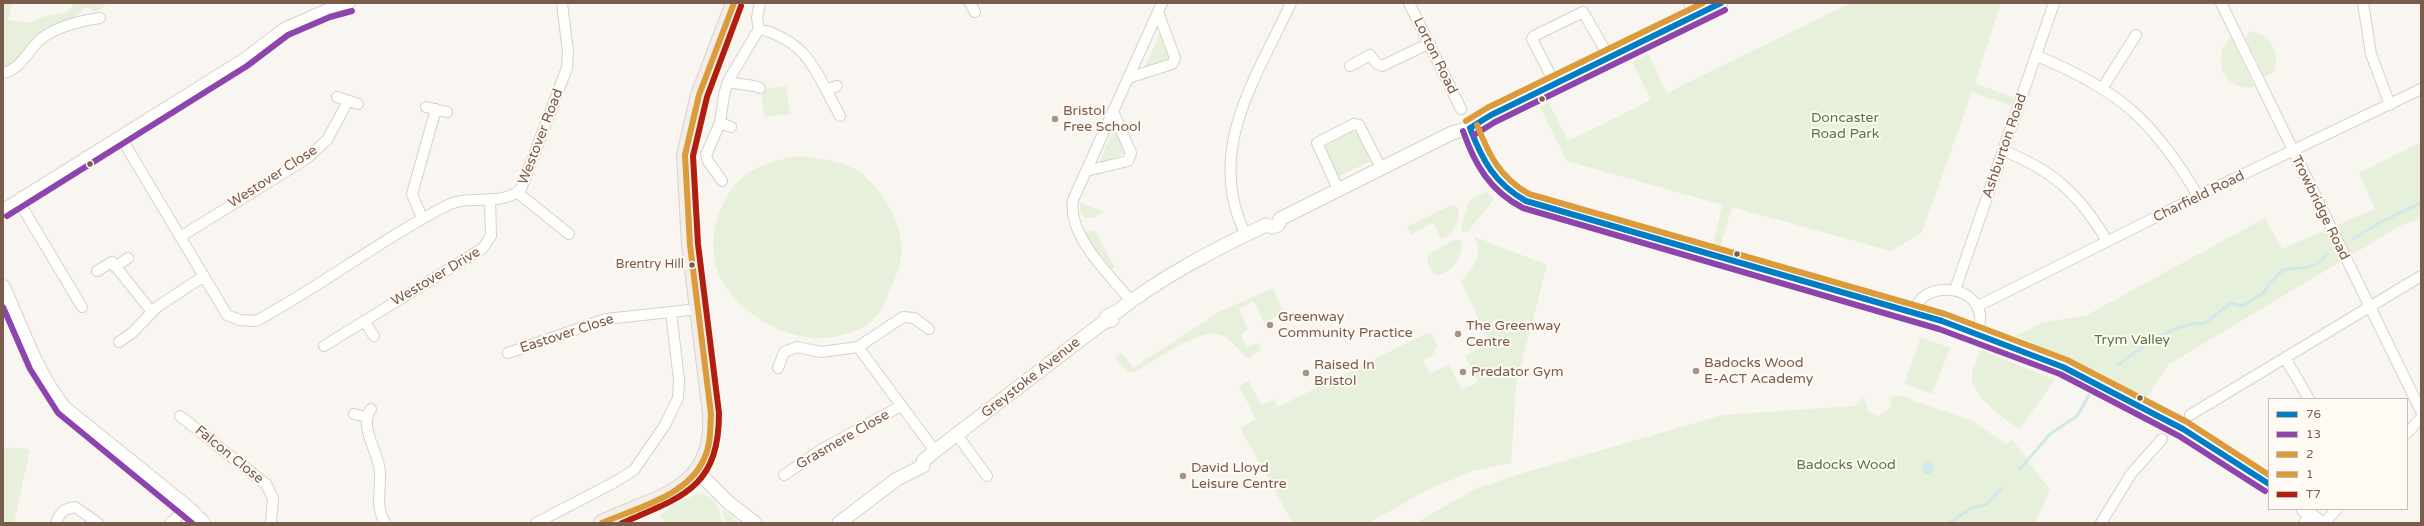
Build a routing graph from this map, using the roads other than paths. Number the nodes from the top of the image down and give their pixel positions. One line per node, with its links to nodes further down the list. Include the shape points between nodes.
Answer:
1 (350, 3): 45 (street, via 328,9 284,28 243,59)
2 (562, 3): 52 (street, Westover Road, via 568,52 567,68)
3 (734, 3): 73 (main road, via 700,95 685,156 690,245)
4 (760, 3): 17 (street, via 757,18)
5 (970, 3): 14 (street)
6 (1291, 3): 59 (street, via 1241,109 1231,142 1230,190 1234,208)
7 (1409, 3): 19 (street, Lorton Road)
8 (1689, 3): 15 (street)
9 (1721, 3): 15 (street, Greystoke Avenue)
10 (2054, 3): 20 (street, Ashburton Road)
11 (2221, 3): 47 (street, Trowbridge Road)
12 (2363, 3): 35 (street, via 2371,54)
13 (1160, 8): 24 (street); 24 (street, via 1175,58 1172,64)
14 (975, 12)
15 (1695, 16): 21 (street, Greystoke Avenue)
16 (100, 18): 23 (street, via 87,16 43,37 21,62)
17 (759, 29): 25 (street); 31 (street, via 785,38 803,52)
18 (2136, 35): 28 (street)
19 (1430, 43): 22 (street, via 1382,66 1376,64 1370,55); 38 (street, Lorton Road)
20 (2037, 56): 28 (street, via 2081,74); 46 (street, Ashburton Road)
21 (1609, 57): 26 (street, Greystoke Avenue); 26 (street, via 1583,12 1540,32 1532,39)
22 (1350, 66)
23 (3, 73)
24 (1128, 78): 39 (street)
25 (728, 81): 29 (street); 42 (street)
26 (1554, 84): 44 (street, Greystoke Avenue)
27 (837, 86): 31 (street)
28 (2103, 87): 53 (street, via 2139,117 2159,138 2177,161)
29 (760, 88)
30 (2421, 89): 35 (street, Charfield Road)
31 (826, 90): 41 (street)
32 (337, 97): 33 (street)
33 (348, 101): 34 (street); 60 (street, Westover Close, via 327,140 306,159)
34 (358, 104)
35 (2390, 105): 47 (street, Charfield Road)
36 (426, 107): 37 (street)
37 (436, 109): 40 (street); 57 (street, via 412,194)
38 (1461, 109)
39 (1113, 111): 49 (street); 49 (street, via 1131,153 1128,161)
40 (447, 112)
41 (840, 116)
42 (720, 123): 43 (street); 50 (street, via 706,155)
43 (731, 127)
44 (1470, 128): 48 (street, Greystoke Avenue, via 1452,133); 76 (street, via 1488,170 1504,188 1526,201)
45 (120, 136): 55 (street); 60 (street, Westover Road)
46 (2004, 151): 61 (street, via 2039,168 2072,192 2093,217); 68 (street, Ashburton Road)
47 (2293, 152): 53 (street, Charfield Road); 72 (street, Trowbridge Road)
48 (1381, 168): 51 (street, Greystoke Avenue); 51 (street, via 1359,125 1354,124 1317,143)
49 (1086, 171): 69 (street, via 1072,206 1077,232)
50 (722, 181)
51 (1338, 189): 59 (street, Greystoke Avenue, via 1280,219 1275,217 1268,220 1266,225)
52 (518, 193): 54 (street, Westover Road, via 509,197); 58 (street)
53 (2198, 196): 61 (street, Charfield Road)
54 (490, 199): 57 (street, Westover Road, via 453,203); 77 (street, Westover Drive, via 491,236 483,248)
55 (18, 200): 56 (street); 71 (street)
56 (3, 209)
57 (422, 218): 65 (street, Westover Road, via 256,321 240,320 227,315)
58 (569, 234)
59 (1246, 235): 69 (street, Greystoke Avenue, via 1201,258)
60 (180, 237): 65 (street, Westover Road)
61 (2107, 241): 70 (street, Charfield Road)
62 (128, 258): 63 (street)
63 (116, 267): 64 (street, via 112,262); 74 (street)
64 (97, 271)
65 (204, 276): 74 (street)
66 (2421, 276): 72 (street)
67 (3, 287): 102 (main road, via 35,360 54,396 64,408)
68 (1955, 290): 70 (street, via 1968,296); 76 (street, via 1940,289 1928,294 1919,301)
69 (1131, 301): 95 (street, Greystoke Avenue, via 1118,311 1116,316 1104,322)
70 (1978, 306): 79 (street, via 1981,316)
71 (82, 307)
72 (2370, 308): 85 (street); 89 (street, Trowbridge Road)
73 (698, 309): 75 (street, Eastover Close); 98 (main road, via 709,389 712,438 706,459)
74 (152, 312): 81 (street, via 133,332)
75 (670, 312): 84 (street, Eastover Close, via 606,319); 111 (street, via 679,386 675,407 665,425 634,470)
76 (1913, 313): 79 (street)
77 (364, 320): 80 (street); 82 (street, Westover Drive)
78 (929, 329): 83 (street, via 914,318 903,317)
79 (1977, 333): 101 (street, via 2073,372 2183,429)
80 (374, 336)
81 (119, 342)
82 (324, 346)
83 (858, 347): 86 (street, via 832,351 797,347 784,352); 88 (street)
84 (508, 353)
85 (2285, 358): 87 (street); 91 (street)
86 (778, 368)
87 (2308, 398)
88 (901, 406): 97 (street); 99 (street, Grasmere Close, via 824,448)
89 (2421, 412)
90 (354, 414): 110 (street, via 368,413 380,470 379,512)
91 (2190, 415)
92 (180, 416): 109 (street, Falcon Close, via 266,484 273,498)
93 (2421, 418): 94 (street)
94 (2408, 432)
95 (957, 435): 97 (street, Greystoke Avenue); 100 (street)
96 (2162, 439): 115 (street, via 2131,474)
97 (935, 451): 114 (street, Greystoke Avenue, via 923,461 916,462 910,470)
98 (698, 472): 112 (main road, via 679,489); 113 (street, via 729,503)
99 (784, 475)
100 (987, 476)
101 (2268, 483)
102 (188, 508): 107 (street); 108 (main road)
103 (2335, 510): 116 (street)
104 (2306, 516): 116 (street)
105 (56, 523): 106 (street, via 65,509 75,508)
106 (98, 523)
107 (170, 523)
108 (203, 523)
109 (271, 523)
110 (385, 523)
111 (536, 523)
112 (602, 523)
113 (755, 523)
114 (839, 523)
115 (2101, 523)
116 (2323, 523)

